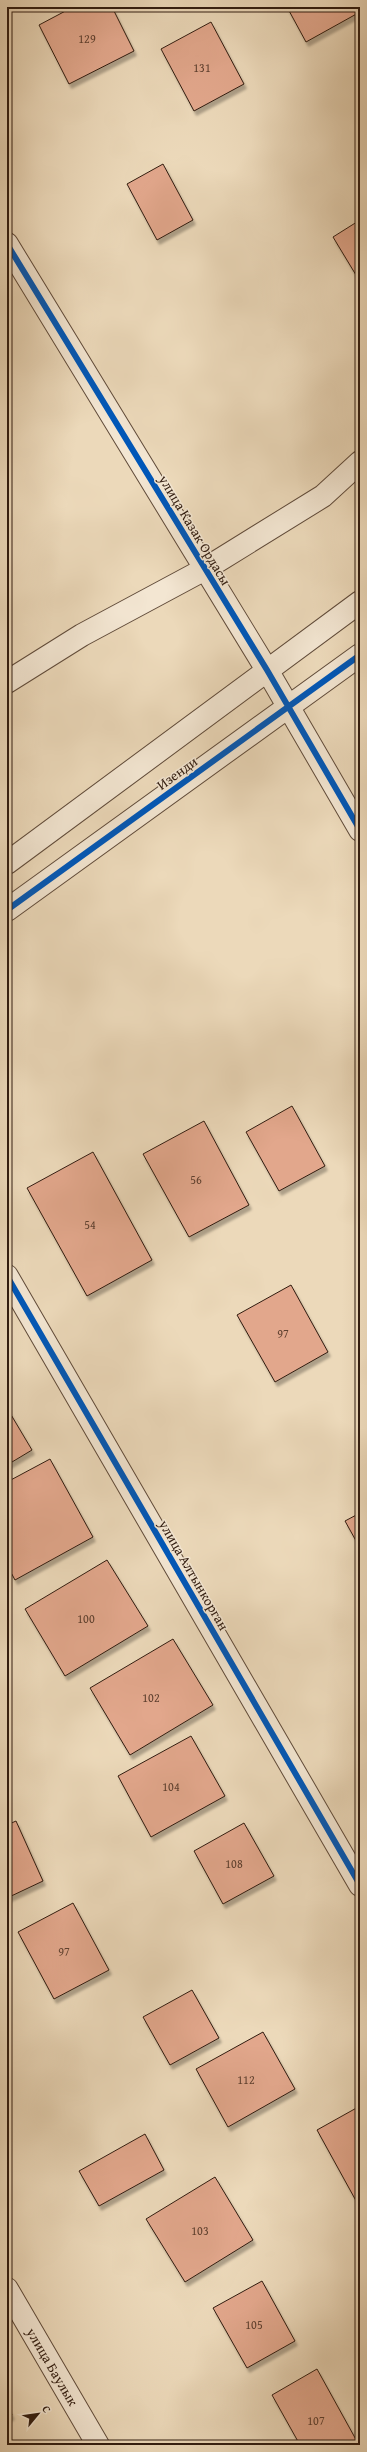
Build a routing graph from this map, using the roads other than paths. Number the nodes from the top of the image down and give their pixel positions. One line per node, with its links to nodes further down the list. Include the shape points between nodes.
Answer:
1 (7, 244): 3 (street, улица Казак Ордасы)
2 (360, 462): 3 (street, via 323,496)
3 (205, 569): 6 (street, улица Казак Ордасы); 7 (street, via 82,635)
4 (360, 602): 6 (street, Изенди)
5 (360, 655): 8 (street, Изенди)
6 (267, 670): 8 (street, улица Казак Ордасы); 10 (street, Изенди)
7 (7, 682)
8 (289, 708): 9 (street, улица Казак Ордасы); 11 (street, Изенди)
9 (360, 830)
10 (7, 863)
11 (7, 910)
12 (7, 1276): 13 (street, улица Алтынкорган)
13 (360, 1885)
14 (7, 2289): 15 (street, улица Баулык)
15 (98, 2445)

